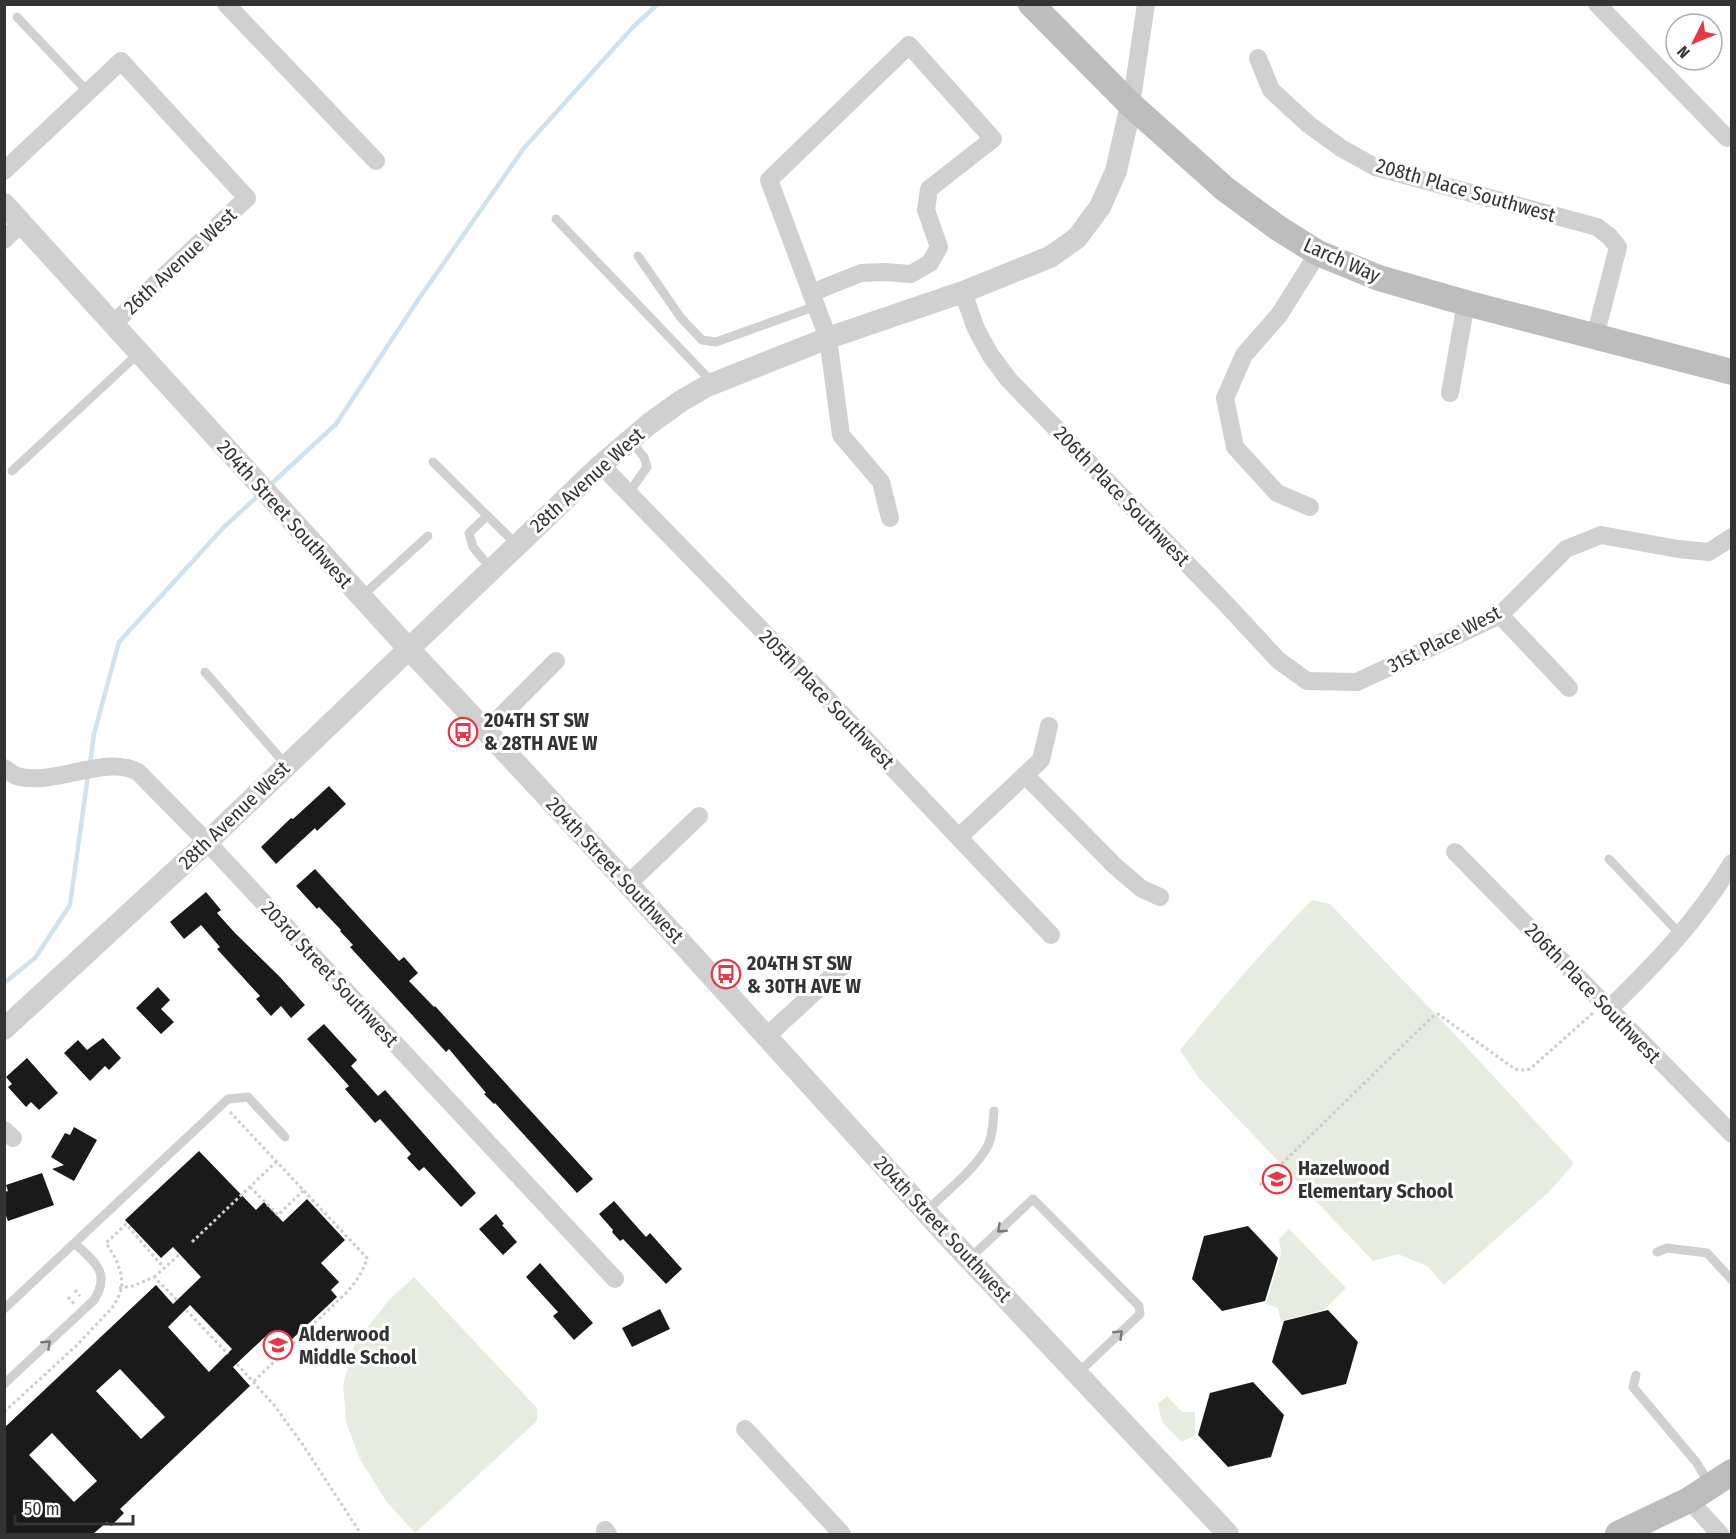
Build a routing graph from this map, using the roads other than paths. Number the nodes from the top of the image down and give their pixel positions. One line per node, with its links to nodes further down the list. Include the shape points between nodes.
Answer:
1 (226, 4): 10 (street)
2 (1031, 4): 8 (main road, Larch Way)
3 (1146, 4): 8 (street, 28th Avenue West)
4 (1598, 4): 9 (street)
5 (17, 17): 7 (lane)
6 (1258, 58): 22 (street, 208th Place Southwest, via 1271,90 1341,148 1375,167 1597,227 1609,236 1618,248)
7 (88, 92): 11 (street); 21 (street, 26th Avenue West, via 121,61 247,198)
8 (1131, 105): 16 (main road, Larch Way, via 1225,189); 18 (street, 28th Avenue West, via 1116,171 1100,207 1077,238 1050,257)
9 (1727, 138)
10 (376, 161)
11 (4, 171)
12 (4, 204): 14 (street, 204th Street Southwest)
13 (556, 219): 26 (lane)
14 (22, 223): 15 (street); 21 (street, 204th Street Southwest)
15 (4, 240)
16 (1318, 253): 20 (main road, Larch Way, via 1379,278); 33 (street, via 1279,315 1244,355 1225,398 1235,447 1277,493)
17 (638, 256): 19 (lane, via 681,318 702,340 716,342)
18 (963, 292): 23 (street, 28th Avenue West); 45 (street, 206th Place Southwest, via 976,329 1009,380 1278,660)
19 (813, 300): 19 (street, via 769,180 909,45 993,139 929,189 926,210 939,247 930,263 910,273 861,273); 23 (street)
20 (1466, 303): 22 (main road, Larch Way); 27 (street)
21 (113, 324): 24 (street, 204th Street Southwest)
22 (1595, 337): 25 (main road, Larch Way)
23 (828, 338): 26 (street, 28th Avenue West); 35 (street, via 841,435 881,482)
24 (139, 353): 31 (lane); 40 (street, 204th Street Southwest)
25 (1731, 372)
26 (714, 383): 28 (street, 28th Avenue West, via 681,401)
27 (1450, 393)
28 (630, 440): 30 (street, 28th Avenue West); 32 (lane, via 644,457 646,467)
29 (433, 462): 34 (lane)
30 (601, 465): 32 (street, 205th Place Southwest); 38 (street, 28th Avenue West)
31 (12, 471)
32 (628, 494): 53 (street, 205th Place Southwest)
33 (1310, 507)
34 (488, 516): 38 (lane); 39 (lane, via 469,533 474,547)
35 (890, 518)
36 (428, 536): 40 (lane)
37 (1731, 537): 41 (street, 31st Place West, via 1708,552 1601,535 1566,549)
38 (517, 545): 39 (street, 28th Avenue West)
39 (491, 569): 42 (street, 28th Avenue West)
40 (361, 597): 42 (street, 204th Street Southwest)
41 (1500, 615): 45 (street, 31st Place West, via 1356,682); 46 (street)
42 (408, 648): 48 (street, 204th Street Southwest); 49 (street, 28th Avenue West)
43 (556, 661): 48 (street)
44 (205, 672): 49 (lane)
45 (1306, 681)
46 (1569, 688)
47 (1049, 726): 51 (street, via 1041,760)
48 (486, 731): 58 (street, 204th Street Southwest)
49 (286, 765): 54 (street, 28th Avenue West)
50 (4, 768): 54 (street, 203rd Street Southwest, via 15,776 42,778 129,767)
51 (1025, 775): 53 (street); 59 (street, via 1116,867 1142,889)
52 (699, 816): 58 (street)
53 (959, 837): 60 (street, 205th Place Southwest)
54 (207, 842): 64 (street, 28th Avenue West); 73 (street, 203rd Street Southwest)
55 (1455, 852): 63 (street, 206th Place Southwest)
56 (1609, 859): 61 (lane)
57 (1731, 863): 61 (street)
58 (628, 884): 65 (street, 204th Street Southwest)
59 (1160, 897)
60 (1051, 935)
61 (1681, 935): 63 (street)
62 (844, 965): 65 (street)
63 (1609, 1010): 67 (street, 206th Place Southwest)
64 (4, 1029)
65 (767, 1036): 69 (street, 204th Street Southwest)
66 (994, 1111): 69 (lane, via 987,1147)
67 (1731, 1134)
68 (285, 1137): 70 (lane, via 248,1097 228,1099)
69 (926, 1212): 72 (street, 204th Street Southwest)
70 (75, 1244): 75 (lane); 78 (lane, one-way to 70, via 101,1289 99,1269)
71 (1657, 1252): 74 (lane, via 1667,1248 1707,1253)
72 (969, 1259): 76 (street, 204th Street Southwest); 76 (lane, one-way to 72, via 1140,1314 1139,1306 1034,1199)
73 (615, 1280)
74 (1731, 1280)
75 (4, 1309)
76 (1077, 1374): 83 (street, 204th Street Southwest)
77 (1636, 1375): 80 (lane, via 1633,1387 1696,1462)
78 (4, 1384)
79 (745, 1429): 82 (street)
80 (1721, 1479): 81 (main road)
81 (1689, 1500): 84 (main road); 85 (street)
82 (842, 1534)
83 (1228, 1534)
84 (1618, 1534)
85 (1720, 1534)

